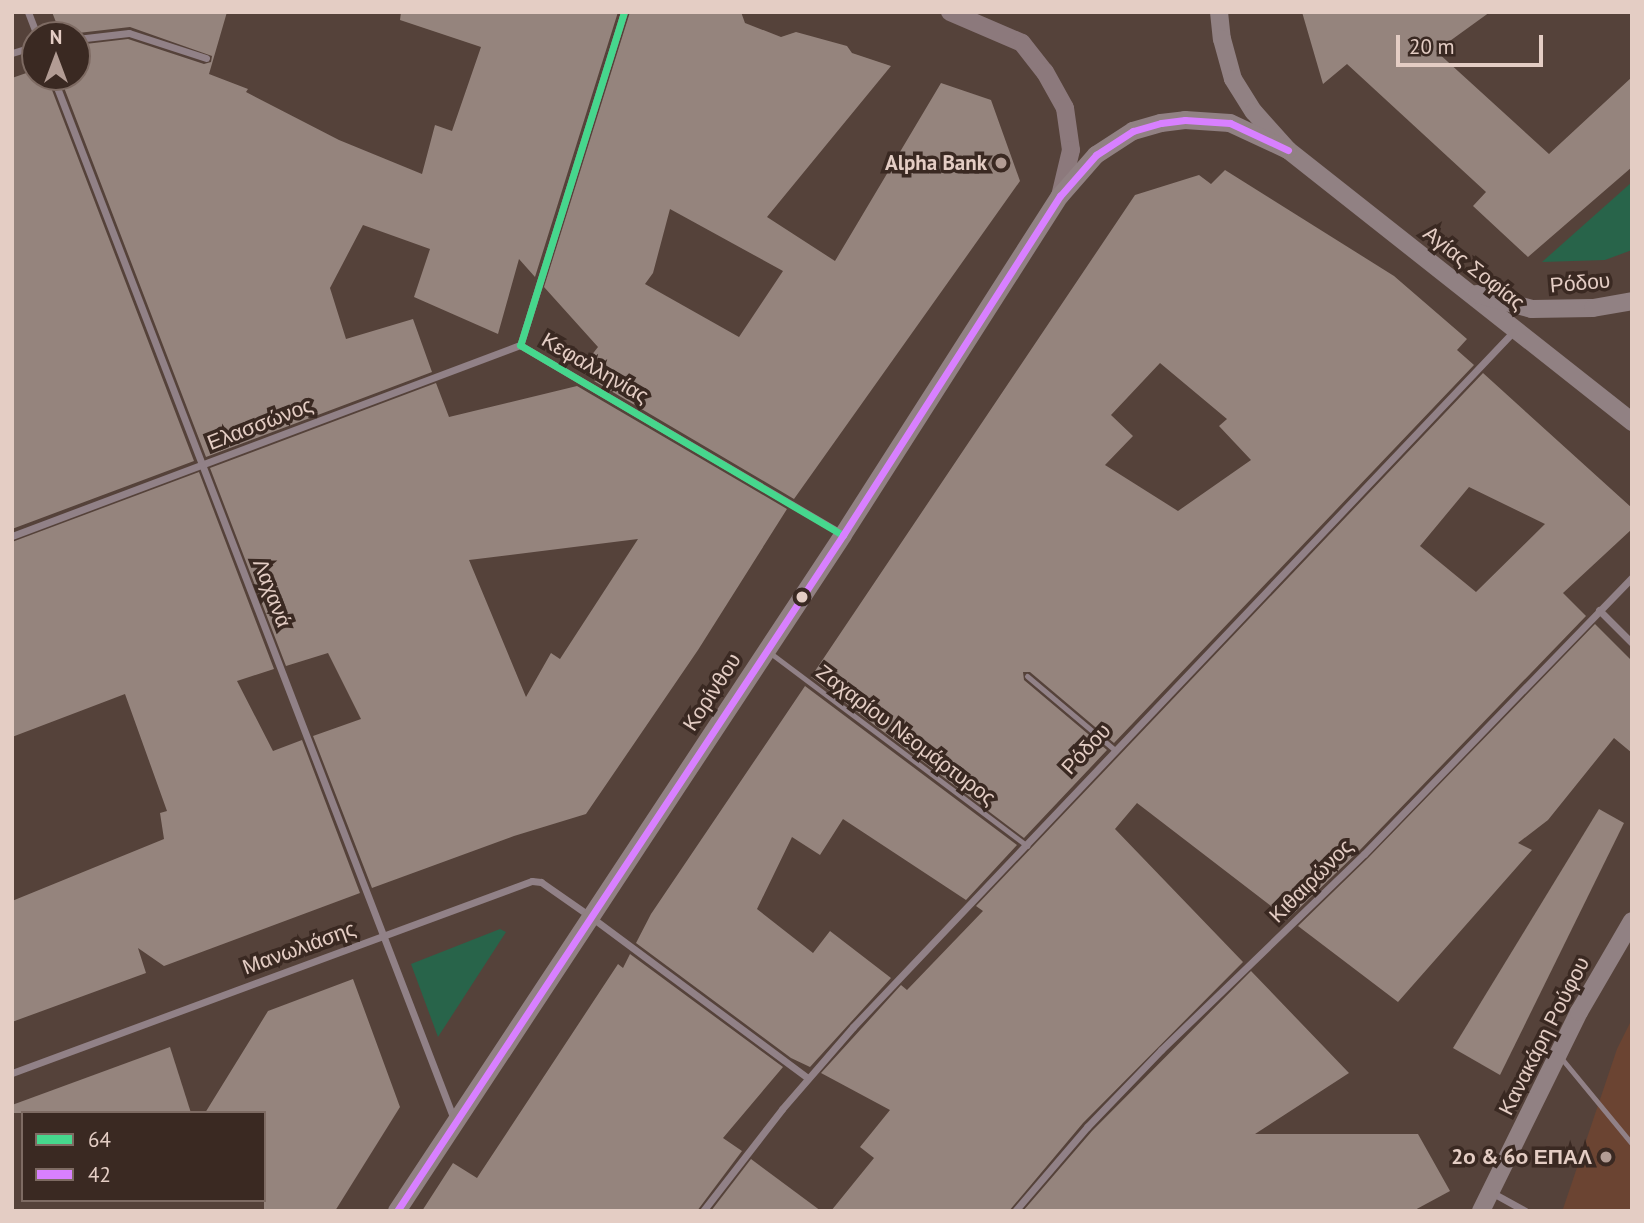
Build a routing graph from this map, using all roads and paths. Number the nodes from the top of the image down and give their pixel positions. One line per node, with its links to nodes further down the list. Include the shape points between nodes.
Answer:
1 (624, 12): 12 (street, Κεφαλληνίας)
2 (950, 12): 8 (main road, via 1022,43 1045,72 1065,108 1071,149)
3 (1219, 12): 7 (main road, via 1233,79 1254,112)
4 (91, 37): 5 (street, via 129,33)
5 (206, 58)
6 (58, 91): 14 (street, Λαχανά)
7 (1288, 149): 8 (main road, Κορίνθου, via 1230,123 1161,123 1133,131 1096,155); 9 (main road, Αγίας Σοφίας)
8 (1060, 196): 15 (main road, Κορίνθου)
9 (1452, 281): 10 (main road, Ρόδου, via 1480,296 1532,309 1592,308); 11 (main road, Αγίας Σοφίας)
10 (1632, 301)
11 (1515, 330): 13 (main road, Αγίας Σοφίας); 22 (street, Ρόδου)
12 (520, 345): 14 (street, Ελασσώνος); 15 (street, Κεφαλληνίας)
13 (1632, 422)
14 (204, 464): 16 (street, Ελασσώνος); 26 (street, Λαχανά)
15 (843, 535): 20 (main road, Κορίνθου)
16 (12, 536)
17 (1632, 577): 18 (street, Κιθαιρώνος)
18 (1599, 610): 19 (street); 35 (street, Κιθαιρώνος, via 1354,864 1161,1050)
19 (1632, 643)
20 (767, 650): 23 (lane, Ζαχαρίου Νεομάρτυρος); 24 (main road, Κορίνθου)
21 (1027, 676): 22 (lane)
22 (1116, 751): 23 (street, Ρόδου)
23 (1027, 846): 29 (street, Ρόδου)
24 (591, 917): 26 (street, Μανωλιάσης, via 541,882 532,881); 29 (street); 30 (main road, Κορίνθου)
25 (1632, 920): 27 (main road, Κανακάρη Ρούφου)
26 (386, 935): 28 (street, Μανωλιάσης); 30 (street, Λαχανά)
27 (1558, 1054): 31 (lane); 32 (main road, Κανακάρη Ρούφου)
28 (12, 1073)
29 (808, 1078): 34 (street, Ρόδου)
30 (455, 1122): 33 (main road, Κορίνθου)
31 (1632, 1144)
32 (1491, 1192): 36 (main road, Κανακάρη Ρούφου); 37 (street)
33 (397, 1210)
34 (703, 1211)
35 (1015, 1211)
36 (1481, 1211)
37 (1525, 1211)

